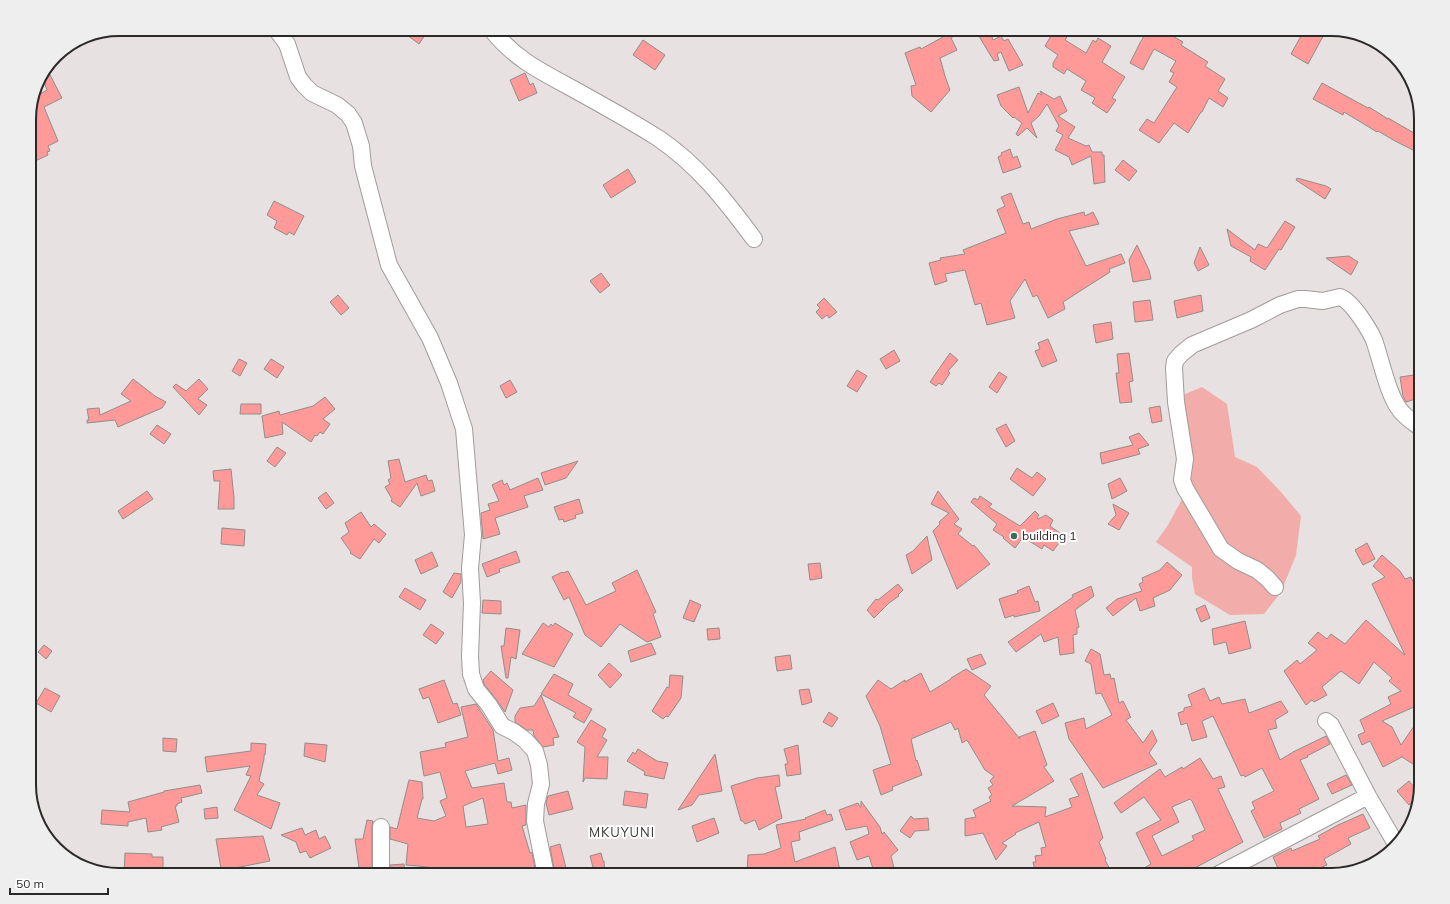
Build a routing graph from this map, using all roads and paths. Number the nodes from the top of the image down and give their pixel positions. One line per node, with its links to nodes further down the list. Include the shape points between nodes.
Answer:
1 (281, 36): 11 (street, via 287,44 298,77 304,85 312,93 337,105 354,123 389,265 430,338 449,383 464,429 473,535 470,568 470,674 476,689 502,726 519,736 535,751 540,784 536,821)
2 (496, 36): 3 (street, via 537,70 621,116 678,153 725,199)
3 (754, 239)
4 (1414, 423): 5 (street, via 1400,411 1370,332 1344,298 1323,302 1298,299 1280,304 1192,345 1175,361 1176,402 1184,452 1182,480 1185,488 1221,549 1257,570)
5 (1275, 587)
6 (1326, 721): 7 (street, via 1331,725)
7 (1368, 796): 9 (street); 12 (street)
8 (381, 828): 10 (street)
9 (1393, 840)
10 (381, 868)
11 (545, 868)
12 (1230, 868)

